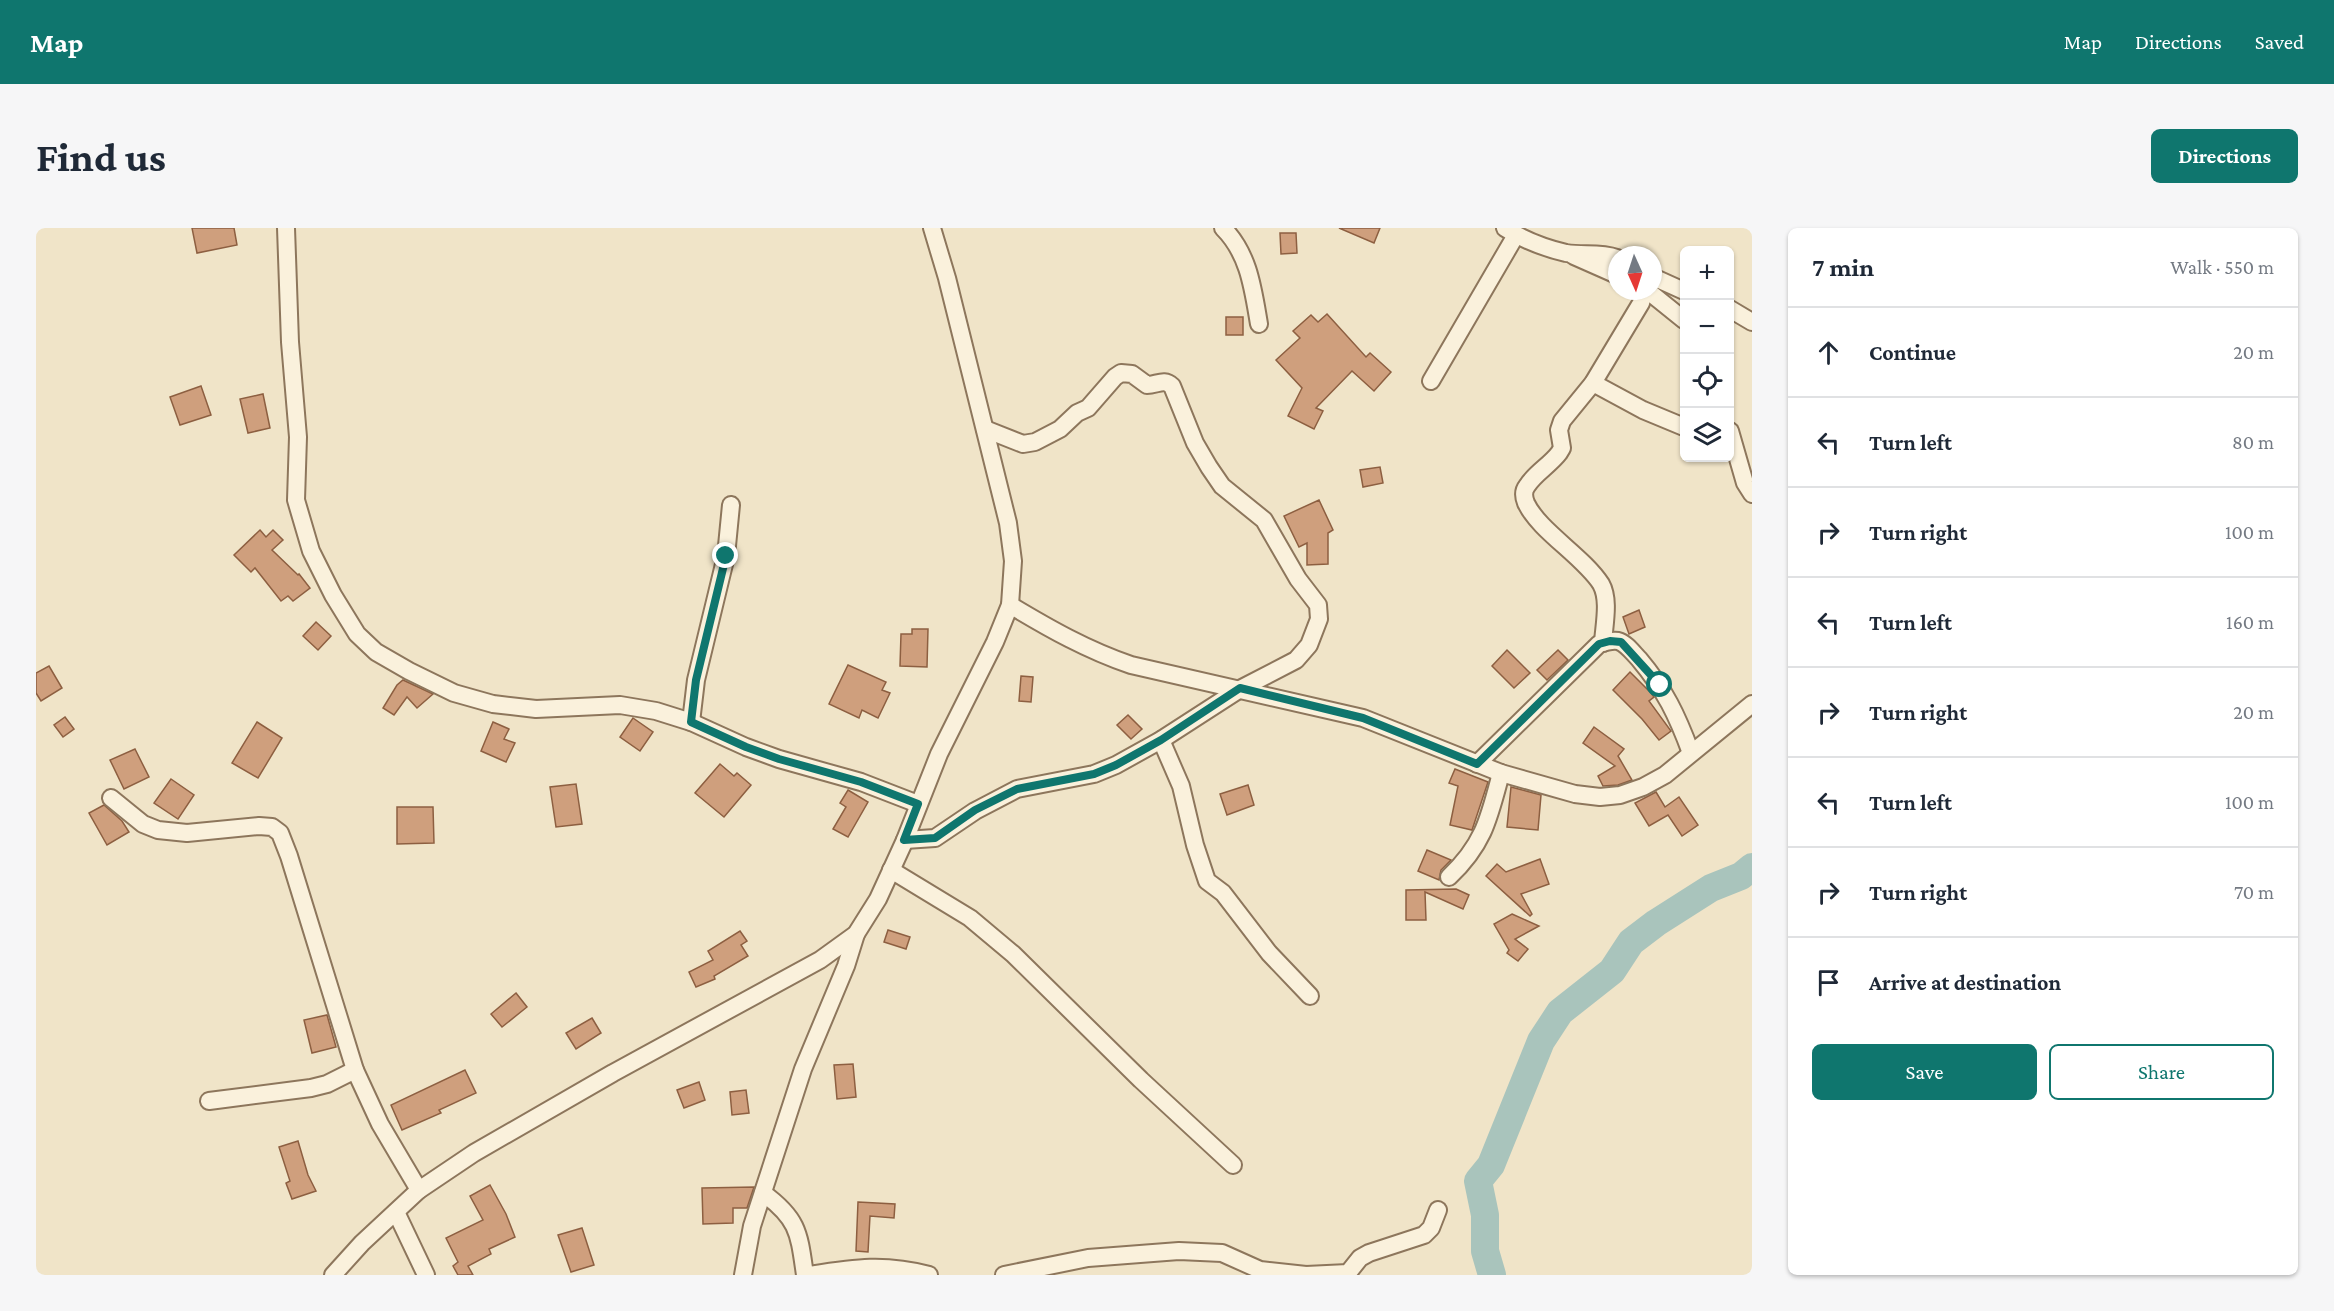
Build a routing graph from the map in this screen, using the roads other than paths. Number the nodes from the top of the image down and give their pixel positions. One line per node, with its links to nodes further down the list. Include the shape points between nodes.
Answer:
1 (286, 228): 27 (street, via 298,437 296,500 311,551 357,634 376,652 409,671 454,693 493,704 536,709 620,705)
2 (932, 228): 19 (street)
3 (1223, 228): 15 (street, via 1245,260)
4 (1510, 231): 5 (street); 16 (street)
5 (1567, 253): 6 (street); 7 (street)
6 (1608, 256)
7 (1608, 270)
8 (1662, 281): 9 (street)
9 (1680, 289)
10 (1642, 300): 17 (street)
11 (1658, 300): 13 (street)
12 (1734, 311): 14 (street)
13 (1680, 317)
14 (1752, 322)
15 (1259, 324)
16 (1431, 381)
17 (1593, 383): 18 (street); 24 (street, via 1562,421 1559,453 1524,494 1532,513 1602,585)
18 (1680, 425)
19 (985, 429): 23 (street, via 1013,561); 25 (street, via 1023,444 1035,442 1088,408 1121,373 1132,374 1147,385 1163,381 1173,386 1195,443 1209,467 1222,486 1264,520 1318,605 1315,633 1296,660)
20 (1734, 448): 21 (street)
21 (1752, 494)
22 (731, 505): 27 (street, via 726,556 696,680)
23 (1010, 605): 25 (street, via 1100,654 1131,665); 33 (street)
24 (1603, 643): 29 (street, via 1621,642 1660,685); 30 (street)
25 (1240, 688): 28 (street); 30 (street, via 1363,718)
26 (1752, 704): 29 (street)
27 (691, 722): 33 (street, via 768,755 861,782)
28 (1161, 740): 34 (street, via 1094,774 1017,789 998,797 935,838); 38 (street, via 1181,786 1207,881 1223,893 1269,953)
29 (1691, 753): 31 (street, via 1643,787 1600,798)
30 (1477, 764): 31 (street)
31 (1501, 773): 36 (street, via 1481,839)
32 (111, 798): 39 (street, via 143,824 158,830 187,833 259,826 280,832)
33 (918, 804): 34 (street)
34 (904, 840): 35 (street)
35 (891, 870): 37 (street); 41 (street, via 970,918 1013,954)
36 (1449, 877)
37 (856, 934): 42 (street, via 787,980 548,1109); 43 (street, via 803,1069)
38 (1310, 996)
39 (355, 1070): 40 (street, via 311,1088); 42 (street)
40 (209, 1101)
41 (1233, 1165)
42 (418, 1190): 45 (street)
43 (763, 1193): 49 (street); 50 (street, via 784,1210 797,1229)
44 (1438, 1210): 54 (street, via 1424,1235 1369,1253 1348,1273)
45 (396, 1212): 47 (street); 48 (street)
46 (1088, 1258): 52 (street); 53 (street); 54 (street, via 1206,1251 1222,1253 1260,1270)
47 (333, 1275)
48 (426, 1275)
49 (743, 1275)
50 (807, 1275): 51 (street, via 885,1266)
51 (928, 1275)
52 (1004, 1275)
53 (1087, 1275)
54 (1306, 1275)

